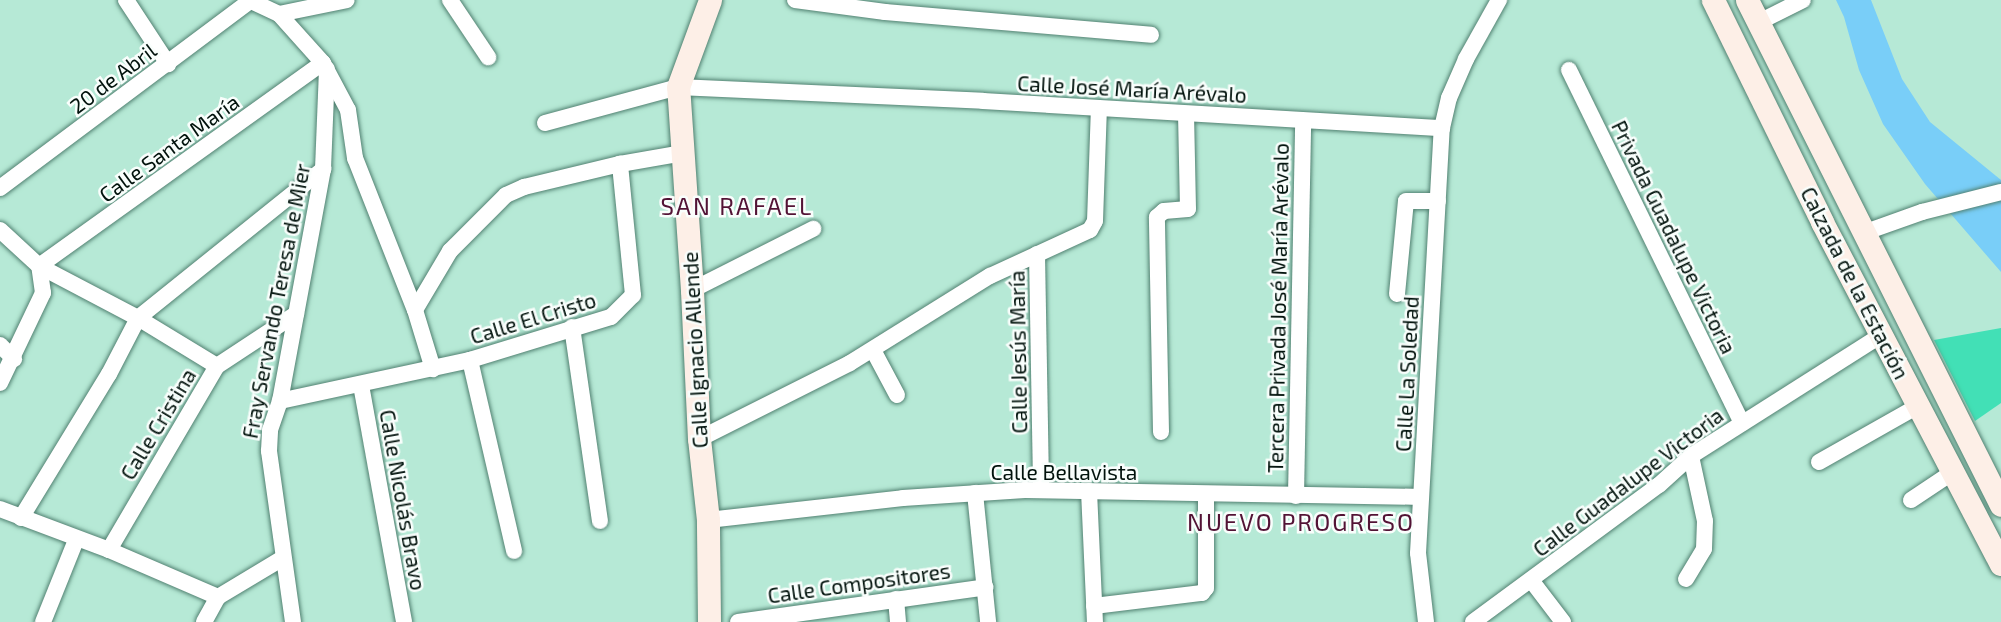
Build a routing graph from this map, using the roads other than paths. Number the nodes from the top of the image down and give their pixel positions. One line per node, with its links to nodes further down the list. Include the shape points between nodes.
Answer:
1 (126, 0): 15 (street)
2 (249, 0): 11 (street); 15 (street, 20 de Abril)
3 (347, 0): 11 (street)
4 (450, 0): 14 (street)
5 (710, 0): 18 (main road, Calle Ignacio Allende)
6 (795, 0): 13 (street)
7 (1499, 0): 23 (street, via 1466,59)
8 (1713, 0): 32 (main road, Calzada de la Estación)
9 (1747, 0): 12 (main road, Calzada de la Estación)
10 (1803, 0): 12 (street)
11 (279, 15): 16 (street)
12 (1759, 22): 35 (main road, Calzada de la Estación)
13 (1151, 35)
14 (488, 57)
15 (168, 64): 29 (street, 20 de Abril)
16 (325, 66): 24 (street, Fray Servando Teresa de Mier); 26 (street, via 348,110); 37 (street, Calle Santa María)
17 (1569, 70): 56 (street, Privada Guadalupe Victoria)
18 (678, 88): 19 (street, Calle José María Arévalo); 22 (street, Calle José María Arévalo); 25 (main road, Calle Ignacio Allende)
19 (1099, 109): 20 (street, Calle José María Arévalo); 36 (street, via 1095,222 1090,230)
20 (1186, 114): 21 (street, Calle José María Arévalo); 57 (street, via 1188,209 1164,211 1157,217)
21 (1303, 121): 23 (street, Calle José María Arévalo); 66 (street, Tercera Privada José María Arévalo)
22 (545, 123)
23 (1442, 128): 31 (street, Calle La Soledad)
24 (326, 148): 26 (street); 28 (street, Fray Servando Teresa de Mier)
25 (683, 153): 27 (street); 38 (main road, Calle Ignacio Allende)
26 (355, 158): 40 (street)
27 (620, 164): 40 (street, via 506,195 450,251); 43 (street, Calle El Cristo, via 633,295 611,317)
28 (323, 169): 41 (street, Fray Servando Teresa de Mier); 42 (street)
29 (0, 188)
30 (2001, 192): 35 (street)
31 (1438, 201): 39 (street, via 1406,201); 67 (street, Calle La Soledad)
32 (1822, 222): 35 (main road); 44 (main road, Calzada de la Estación)
33 (813, 229): 38 (street)
34 (0, 230): 37 (street)
35 (1863, 233): 69 (main road, Calzada de la Estación)
36 (1037, 254): 46 (street, via 990,276); 62 (street, Calle Jesús María)
37 (39, 267): 42 (street); 47 (street, via 43,293)
38 (692, 290): 58 (main road, Calle Ignacio Allende)
39 (1397, 294)
40 (415, 310): 50 (street)
41 (296, 314): 49 (street, Calle Cristina); 54 (street, Fray Servando Teresa de Mier)
42 (138, 318): 49 (street); 71 (street)
43 (572, 327): 48 (street, Calle El Cristo); 73 (street)
44 (1882, 335): 55 (main road, Calzada de la Estación); 56 (street, Calle Guadalupe Victoria)
45 (0, 345): 47 (street)
46 (873, 350): 53 (street); 58 (street)
47 (14, 359): 51 (street)
48 (470, 360): 50 (street, Calle El Cristo); 76 (street)
49 (217, 366): 75 (street, Calle Cristina)
50 (433, 369): 52 (street, Calle El Cristo)
51 (0, 383)
52 (360, 386): 54 (street, Calle El Cristo); 88 (street, Calle Nicolás Bravo)
53 (897, 395)
54 (279, 401): 77 (street, Fray Servando Teresa de Mier, via 269,451)
55 (1919, 405): 60 (street); 61 (main road, Calzada de la Estación)
56 (1742, 423): 59 (street, Calle Guadalupe Victoria)
57 (1161, 432)
58 (699, 439): 72 (main road, Calle Ignacio Allende)
59 (1691, 456): 79 (street, via 1705,521 1704,550); 80 (street, Calle Guadalupe Victoria)
60 (1819, 462)
61 (1953, 472): 68 (street); 78 (main road, Calzada de la Estación)
62 (1041, 490): 63 (street, Calle Bellavista); 64 (street, Calle Bellavista)
63 (1089, 491): 65 (street, Calle Bellavista); 84 (street)
64 (975, 494): 72 (street, Calle Bellavista); 81 (street)
65 (1206, 494): 66 (street, Calle Bellavista); 84 (street, via 1206,588 1202,593)
66 (1296, 496): 67 (street, Calle Bellavista)
67 (1421, 497): 93 (street, Calle La Soledad, via 1418,553)
68 (1911, 500)
69 (2001, 505)
70 (0, 509): 71 (street)
71 (21, 517): 74 (street)
72 (708, 520): 89 (main road, Calle Ignacio Allende)
73 (600, 521)
74 (76, 540): 75 (street); 85 (street)
75 (109, 550): 82 (street)
76 (514, 551)
77 (283, 558): 82 (street); 87 (street, Fray Servando Teresa de Mier)
78 (2001, 564)
79 (1686, 579)
80 (1531, 580): 94 (street, Calle Guadalupe Victoria); 95 (street)
81 (986, 587): 83 (street, Calle Compositores); 92 (street)
82 (218, 597): 86 (street)
83 (895, 599): 90 (street, Calle Compositores); 91 (street)
84 (1095, 614)
85 (43, 622)
86 (204, 622)
87 (293, 622)
88 (404, 622)
89 (709, 622)
90 (738, 622)
91 (898, 622)
92 (988, 622)
93 (1426, 622)
94 (1474, 622)
95 (1563, 622)

